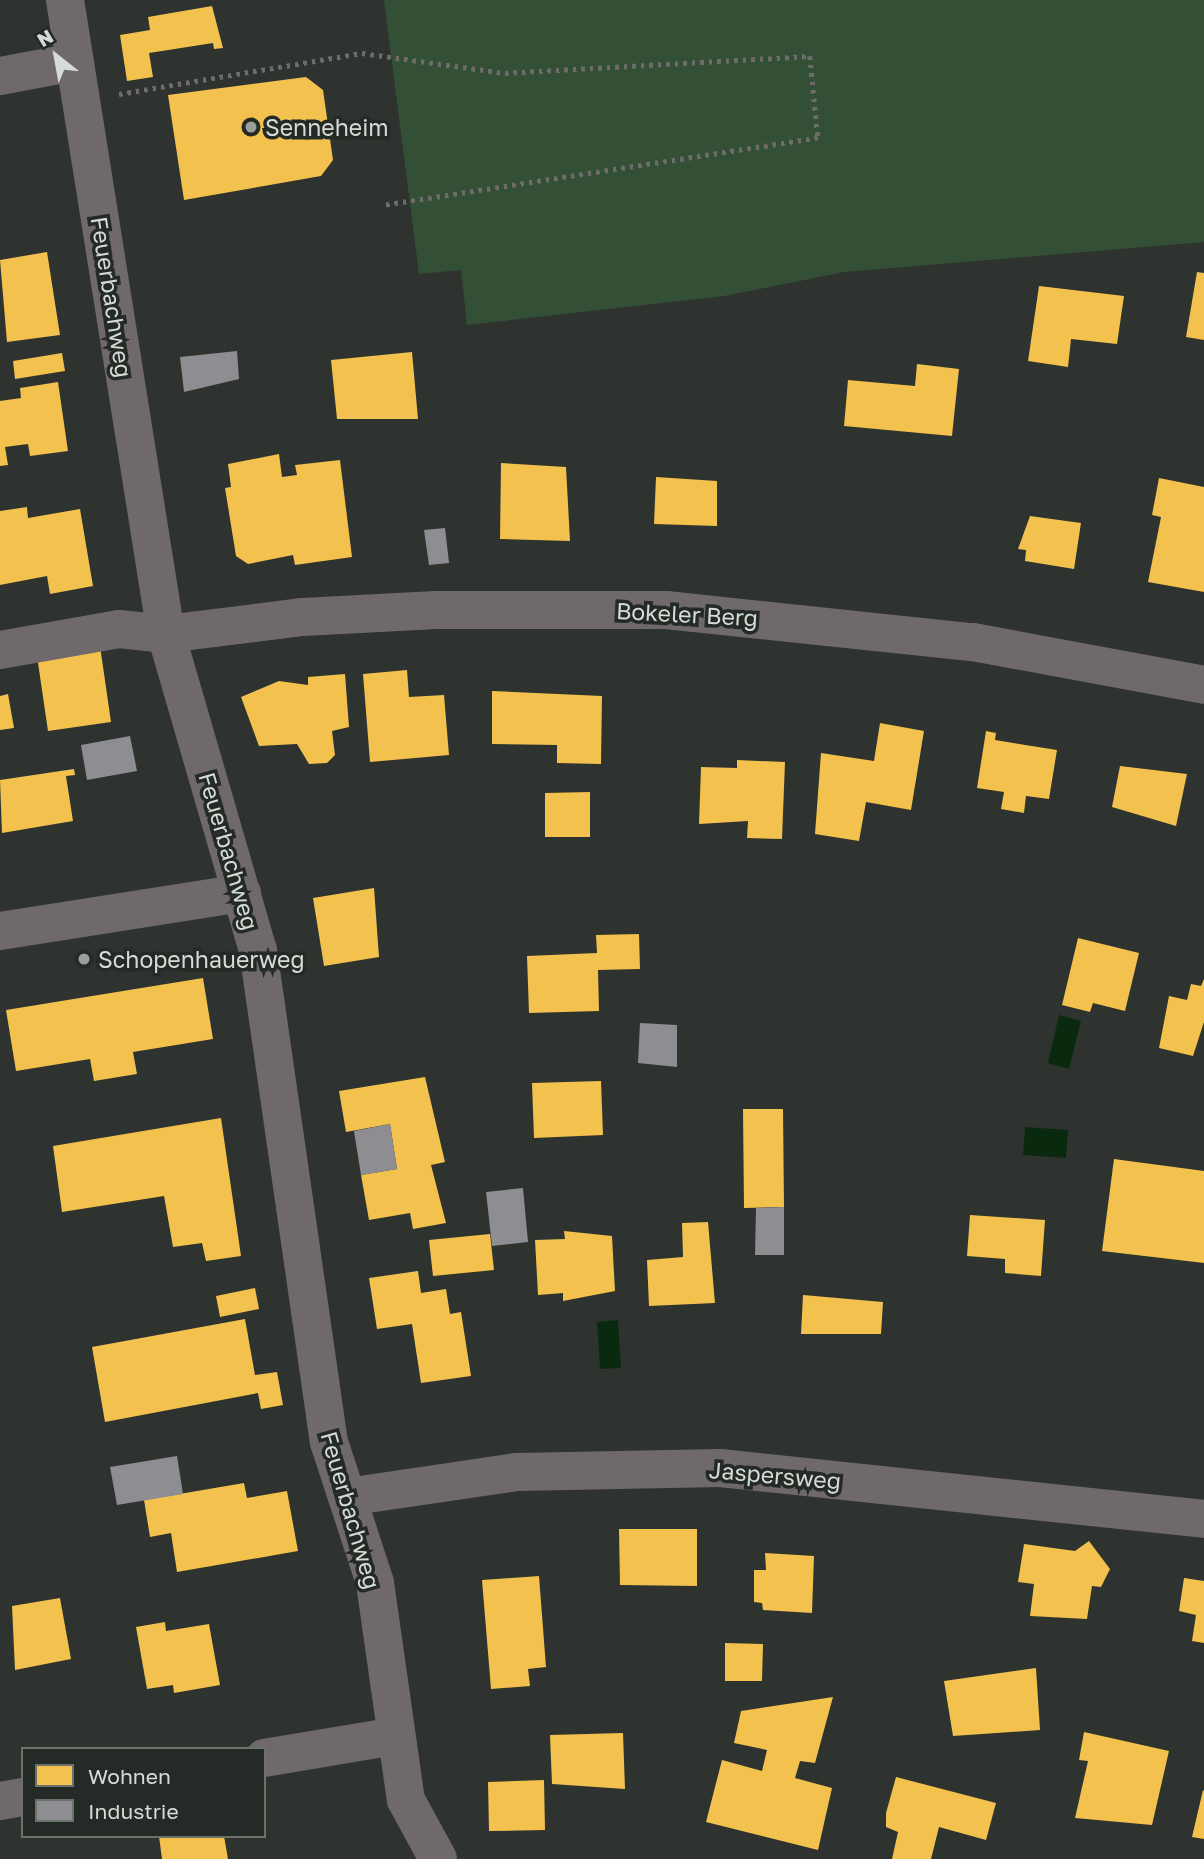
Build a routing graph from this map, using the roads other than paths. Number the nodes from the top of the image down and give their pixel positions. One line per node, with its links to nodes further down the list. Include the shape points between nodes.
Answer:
1 (65, 0): 2 (street, Feuerbachweg)
2 (74, 62): 3 (street); 4 (street, Feuerbachweg)
3 (0, 76)
4 (166, 634): 5 (street, Bokeler Berg, via 119,629); 6 (street, Bokeler Berg, via 436,610 666,610 973,642); 7 (street, Feuerbachweg)
5 (0, 650)
6 (1204, 685)
7 (242, 893): 8 (street); 9 (street, Feuerbachweg, via 269,1017 328,1442)
8 (0, 931)
9 (346, 1497): 10 (street, Jaspersweg, via 517,1472 720,1468); 11 (street, Feuerbachweg, via 375,1583)
10 (1204, 1519)
11 (396, 1736): 12 (street); 15 (street, Feuerbachweg, via 406,1800)
12 (266, 1758)
13 (21, 1797): 14 (street)
14 (0, 1801)
15 (438, 1859)

